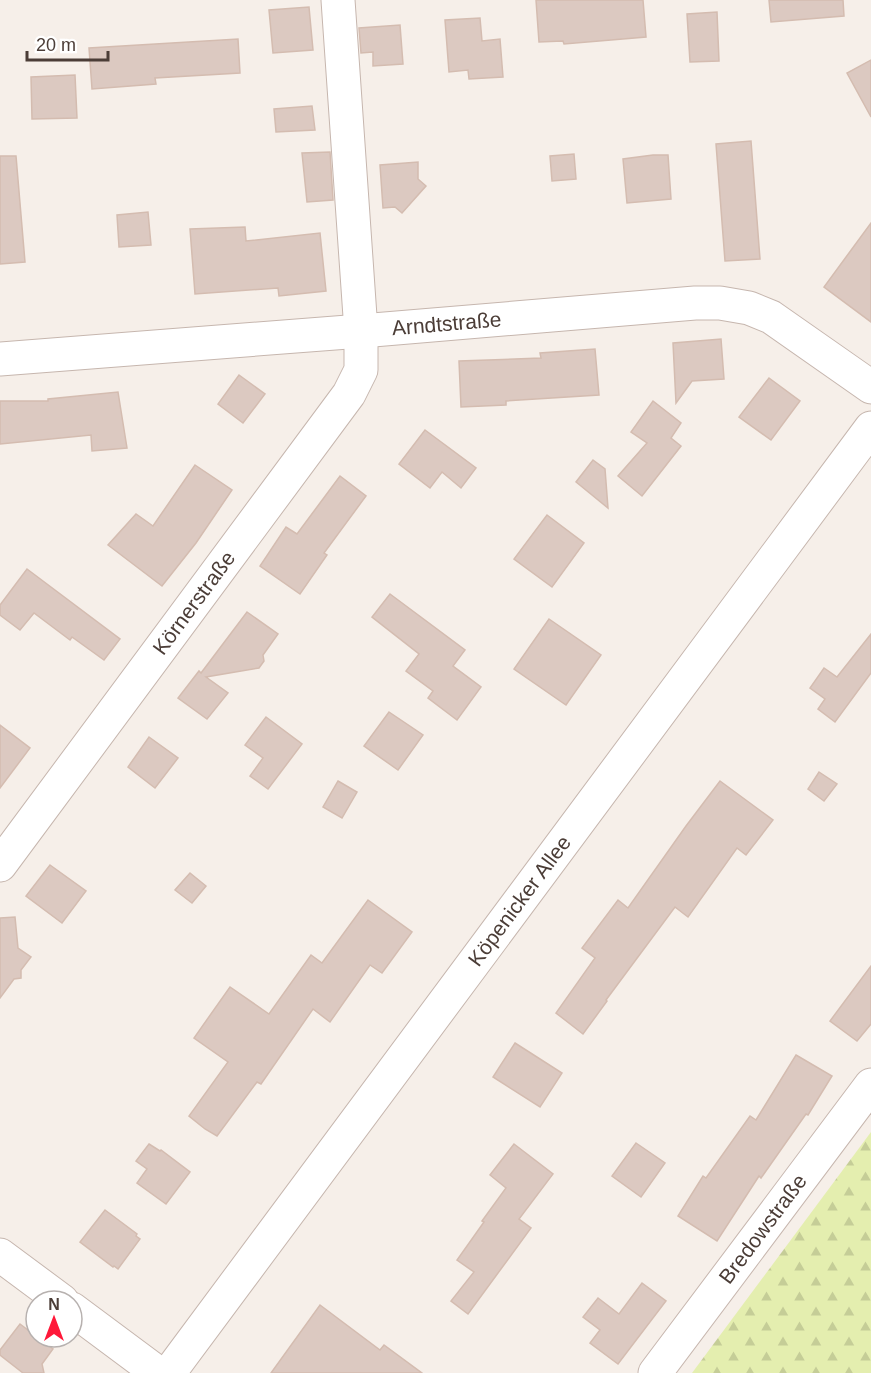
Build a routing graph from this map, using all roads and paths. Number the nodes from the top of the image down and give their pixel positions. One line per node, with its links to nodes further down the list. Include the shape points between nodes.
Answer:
1 (338, 0): 2 (street, Körnerstraße)
2 (361, 331): 3 (street, Arndtstraße); 4 (street, Arndtstraße, via 720,303 771,317); 6 (street, Körnerstraße, via 361,370 349,394)
3 (0, 359)
4 (871, 387)
5 (871, 428): 12 (street, Köpenicker Allee)
6 (0, 865)
7 (871, 1085): 13 (street, Bredowstraße)
8 (0, 1256): 9 (street)
9 (45, 1289)
10 (84, 1318): 11 (street)
11 (158, 1373)
12 (169, 1373)
13 (655, 1373)

